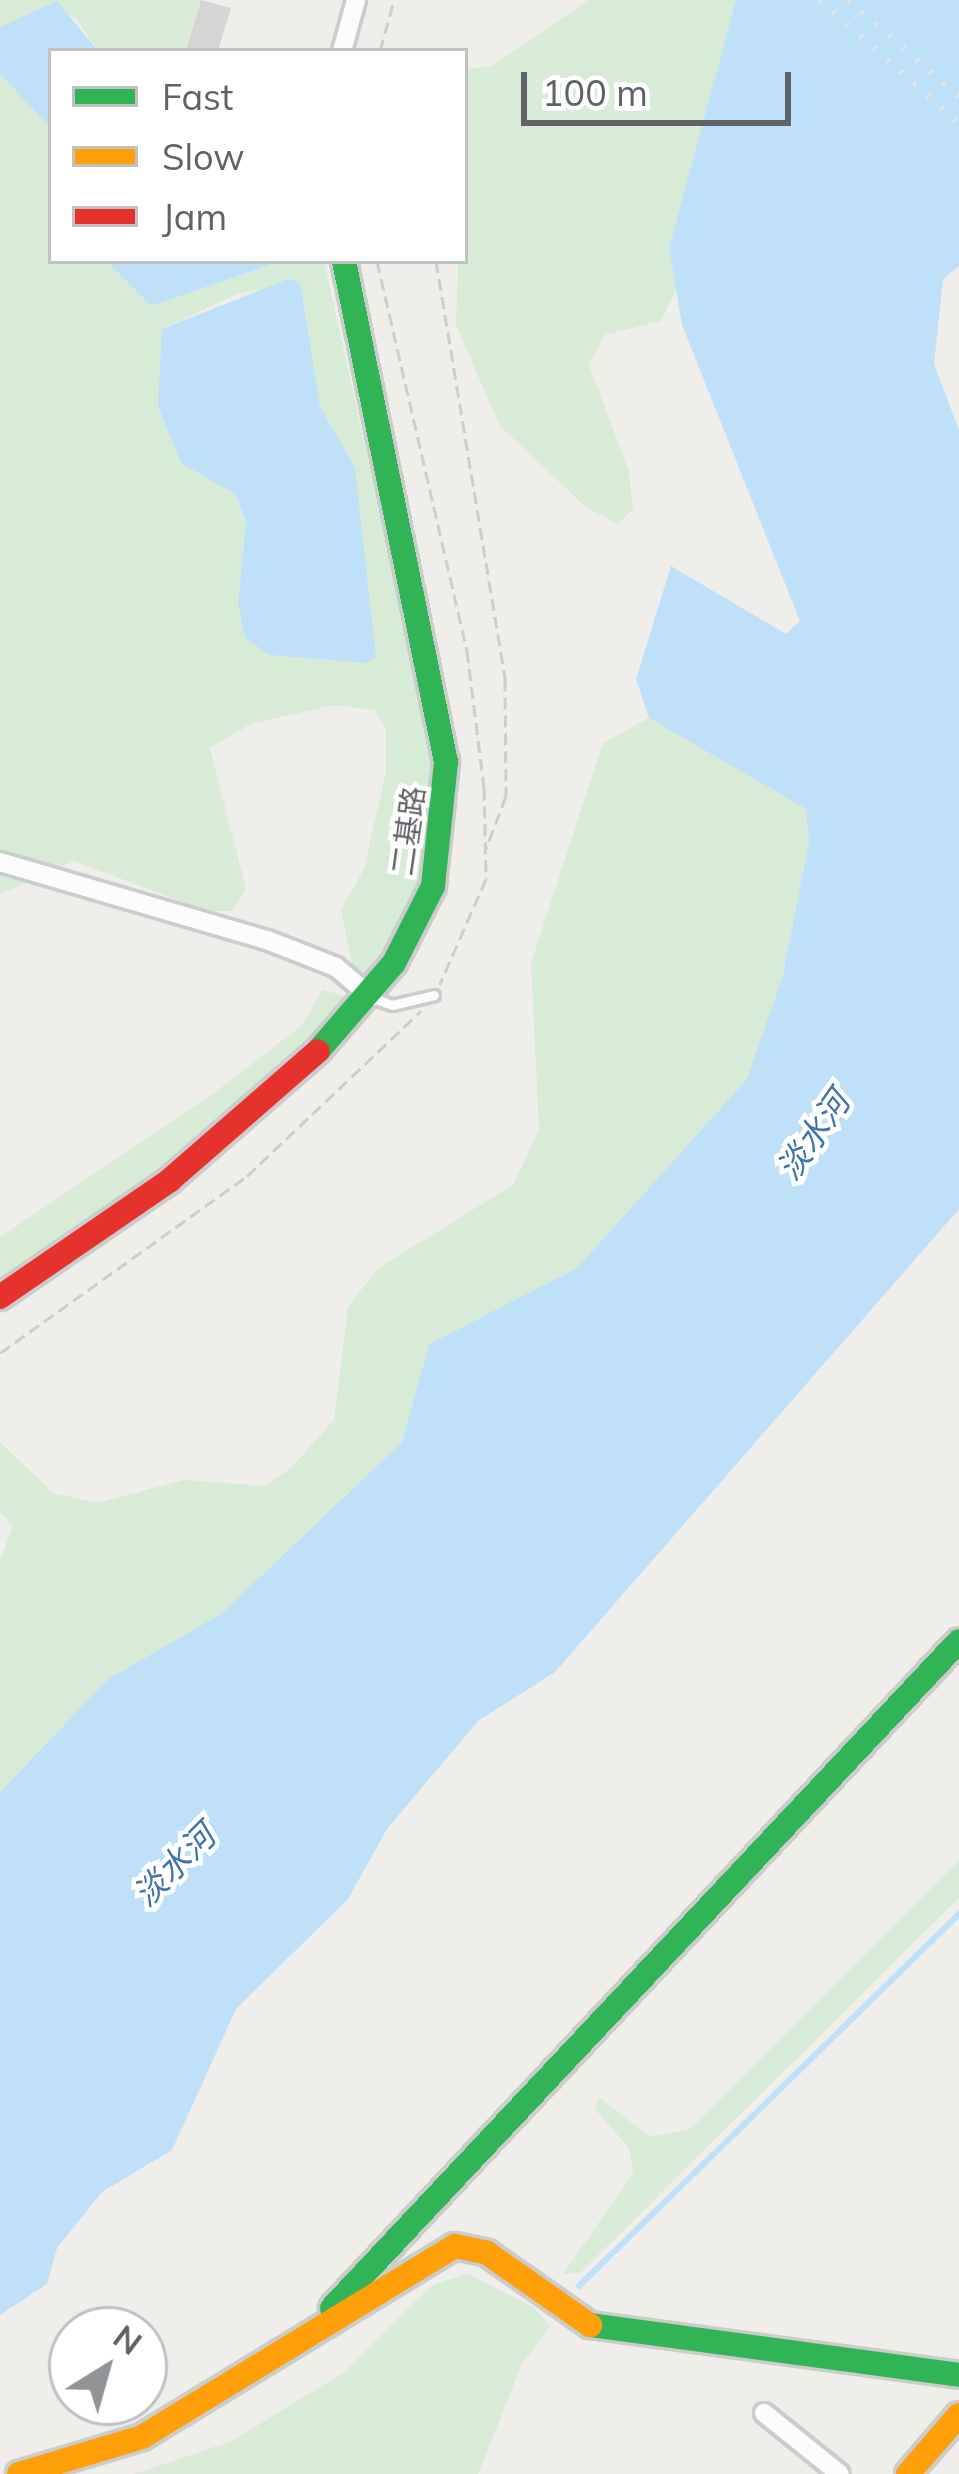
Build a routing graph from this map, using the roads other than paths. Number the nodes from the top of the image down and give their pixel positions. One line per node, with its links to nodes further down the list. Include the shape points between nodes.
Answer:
1 (356, 0): 2 (street)
2 (343, 48)
3 (345, 264): 6 (street, 二基路, via 446,762 433,886)
4 (0, 862): 6 (street, via 267,940 336,967)
5 (434, 995): 6 (lane, via 392,1005)
6 (371, 998): 7 (street, 二基路, via 257,1111)
7 (0, 1297)
8 (959, 1641): 9 (street)
9 (316, 2325): 10 (street, via 455,2246 487,2253 577,2323); 13 (street, via 142,2437)
10 (959, 2375)
11 (764, 2413): 14 (street)
12 (959, 2415): 15 (street)
13 (19, 2474)
14 (840, 2474)
15 (908, 2474)

